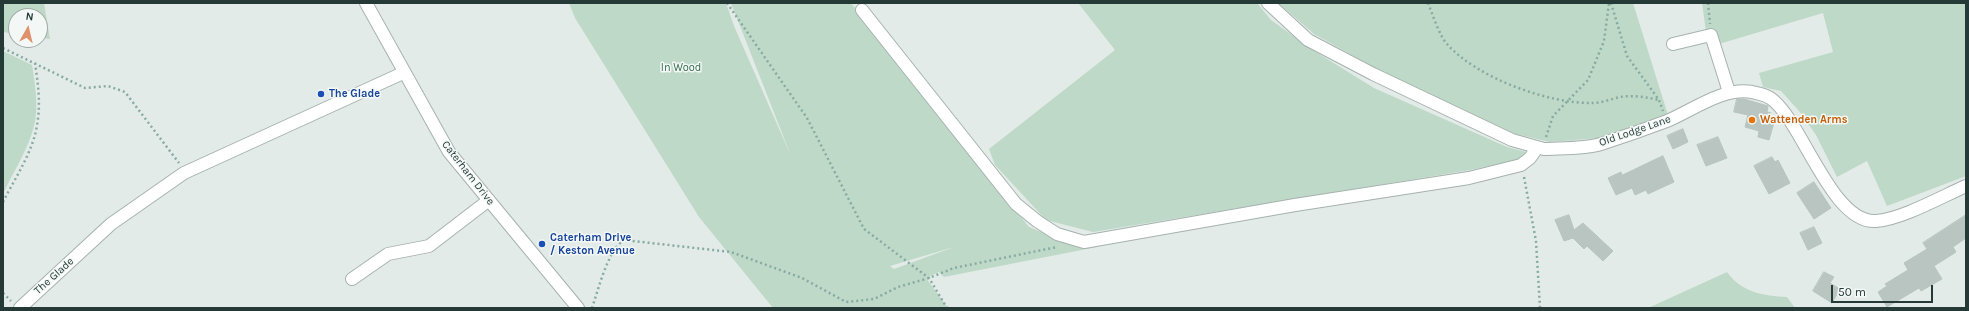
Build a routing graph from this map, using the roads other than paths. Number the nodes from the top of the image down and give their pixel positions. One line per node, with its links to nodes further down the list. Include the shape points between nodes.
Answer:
1 (366, 3): 5 (street, Caterham Drive)
2 (1268, 3): 7 (street, Old Lodge Lane, via 1308,40 1498,134)
3 (862, 10): 7 (street, via 1016,204 1057,234 1084,242 1469,178 1521,165)
4 (1673, 44): 6 (street, via 1711,34)
5 (404, 73): 9 (street, Caterham Drive, via 449,152); 11 (street, The Glade, via 184,174 111,224)
6 (1729, 92): 7 (street, Old Lodge Lane, via 1666,121 1599,145); 8 (street, Old Lodge Lane, via 1750,92 1774,101 1804,143 1834,193 1858,218 1874,222 1890,219)
7 (1537, 148)
8 (1966, 186)
9 (489, 200): 10 (street, via 429,246 388,254); 12 (street, Caterham Drive)
10 (352, 279)
11 (20, 308)
12 (578, 308)

